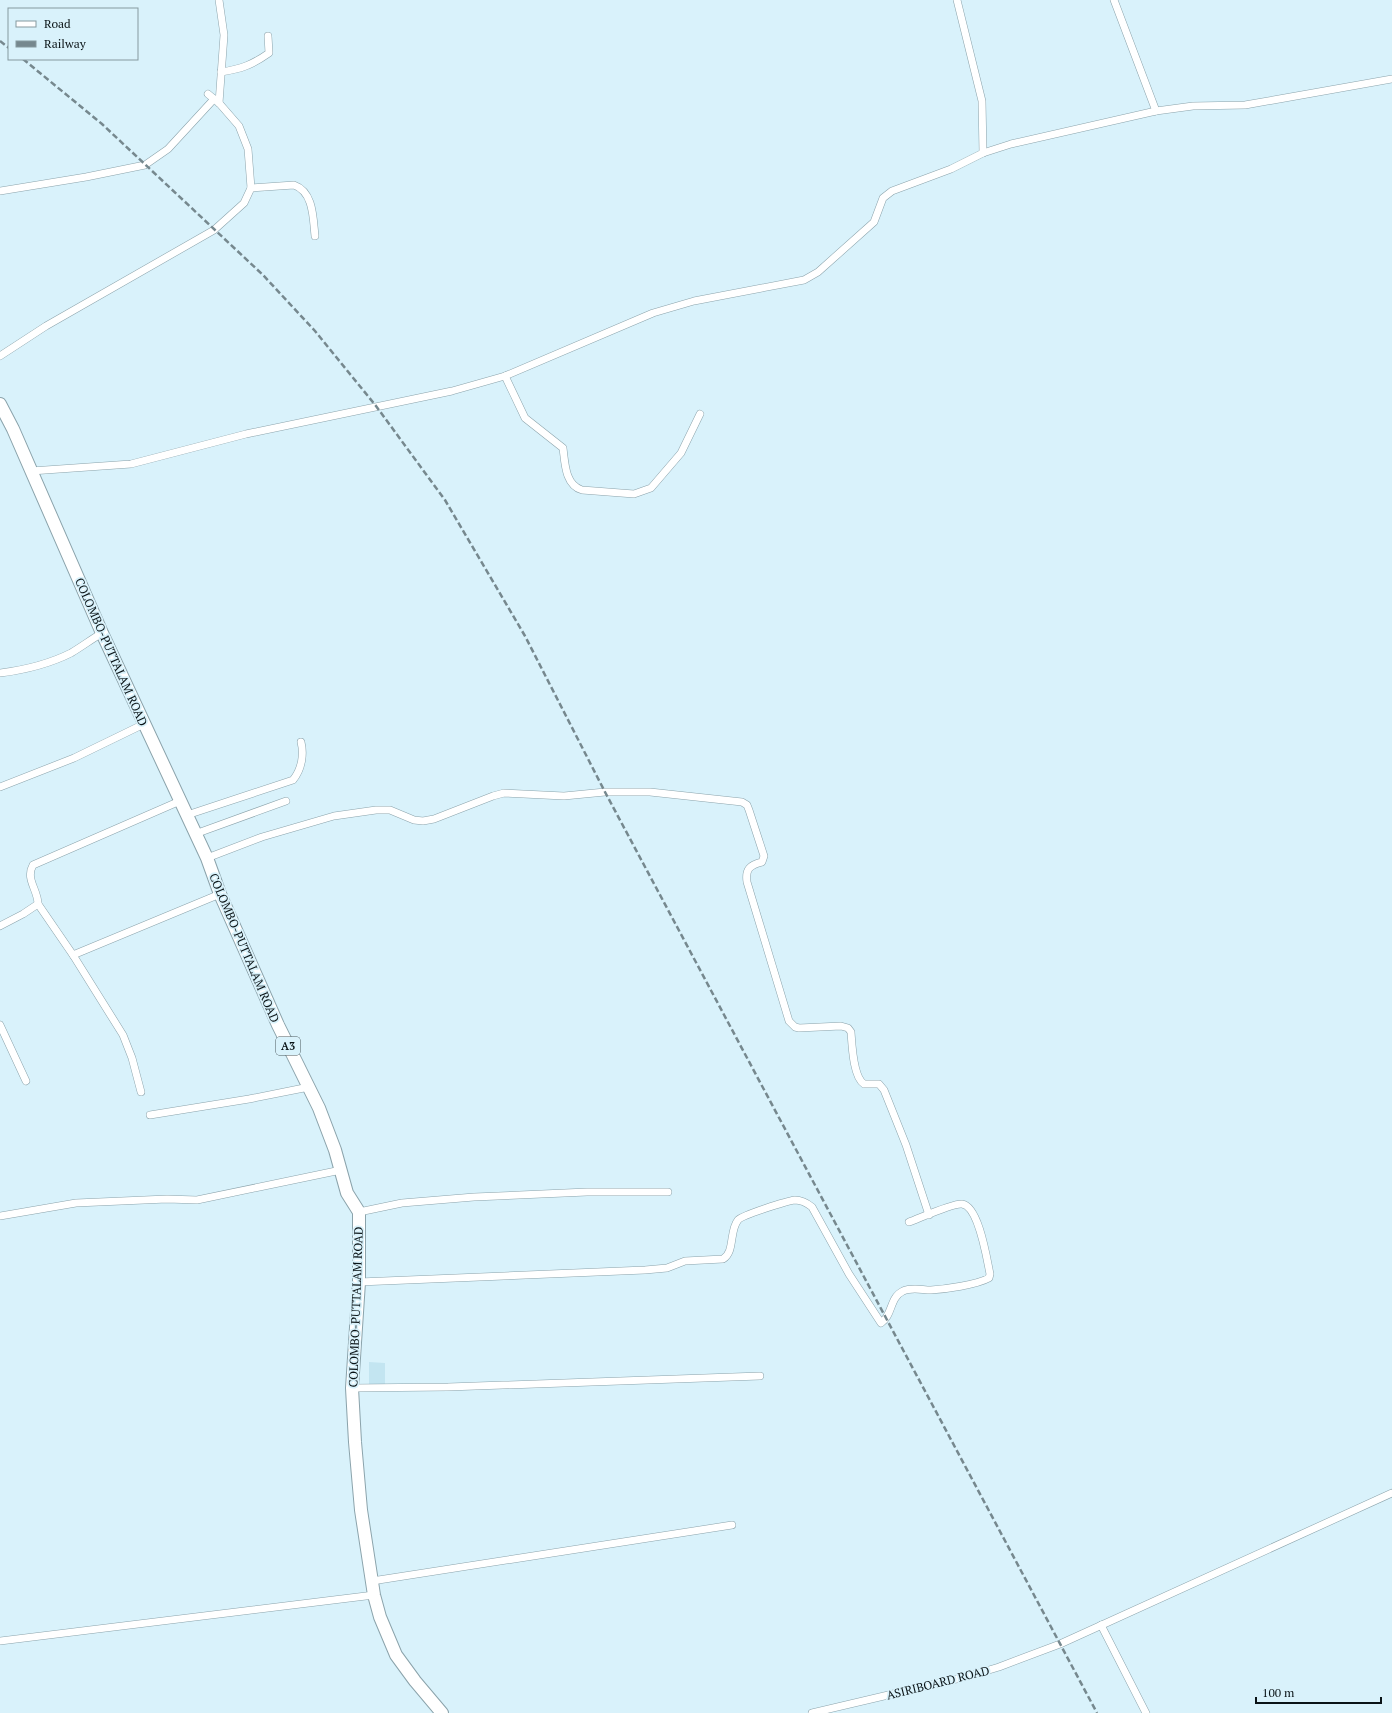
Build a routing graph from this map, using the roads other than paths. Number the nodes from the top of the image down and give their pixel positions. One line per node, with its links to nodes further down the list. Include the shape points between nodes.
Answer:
1 (219, 0): 5 (street, via 224,35)
2 (957, 0): 10 (street, via 982,101)
3 (1114, 0): 9 (street)
4 (268, 36): 5 (street, via 269,53 255,63)
5 (221, 72): 8 (street)
6 (1392, 79): 9 (street, via 1245,105 1193,106)
7 (208, 94): 8 (street)
8 (217, 101): 11 (street, via 238,126 248,149); 12 (street, via 168,149 145,165)
9 (1156, 111): 10 (street, via 1011,144)
10 (983, 153): 15 (street, via 951,170 892,191 883,198 874,222 818,272 804,280 694,301 653,313)
11 (251, 188): 13 (street, via 294,185 299,187 310,201); 14 (street, via 244,203 214,230 46,326)
12 (0, 191)
13 (314, 236)
14 (0, 356)
15 (505, 376): 17 (street, via 525,418 563,448 570,483 582,490 634,494 651,488 681,453); 18 (street, via 452,391 246,434 131,464)
16 (0, 404): 18 (highway, COLOMBO-PUTTALAM ROAD / A3)
17 (700, 414)
18 (31, 471): 19 (highway, COLOMBO-PUTTALAM ROAD / A3)
19 (102, 633): 20 (street, via 70,653 31,668); 21 (highway, COLOMBO-PUTTALAM ROAD / A3)
20 (0, 673)
21 (144, 724): 23 (street, via 74,758); 24 (highway, COLOMBO-PUTTALAM ROAD / A3)
22 (301, 742): 26 (street, via 300,768 293,780)
23 (0, 787)
24 (180, 801): 26 (highway, COLOMBO-PUTTALAM ROAD / A3); 30 (street, via 33,865 30,878)
25 (286, 801): 27 (street)
26 (187, 815): 27 (highway, COLOMBO-PUTTALAM ROAD / A3)
27 (195, 834): 28 (highway, COLOMBO-PUTTALAM ROAD / A3)
28 (207, 858): 29 (highway, COLOMBO-PUTTALAM ROAD / A3); 41 (street, via 334,816 390,810 423,821 504,793 564,796 605,792 650,792 742,802 747,805 764,856 762,862 747,870 747,882 789,1021 795,1028 841,1026 851,1032 859,1078 864,1084 879,1084 884,1090 906,1145)
29 (220, 894): 32 (street); 35 (highway, COLOMBO-PUTTALAM ROAD / A3, via 278,1025)
30 (38, 904): 31 (street); 32 (street)
31 (0, 926)
32 (73, 955): 36 (street, via 123,1035)
33 (0, 1025): 34 (street)
34 (26, 1081)
35 (309, 1087): 37 (street, via 250,1100); 38 (highway, COLOMBO-PUTTALAM ROAD / A3)
36 (141, 1092)
37 (150, 1115)
38 (341, 1170): 40 (highway, COLOMBO-PUTTALAM ROAD / A3, via 347,1193); 42 (street, via 197,1200 76,1203)
39 (668, 1192): 40 (street, via 587,1192 474,1197 402,1203)
40 (359, 1212): 44 (highway, COLOMBO-PUTTALAM ROAD)
41 (929, 1215): 43 (street); 44 (street, via 959,1204 970,1209 981,1234 990,1277 958,1287 905,1290 894,1297 886,1320 881,1323 849,1274 812,1207 795,1200 740,1218 732,1231 728,1255 723,1260 685,1261 667,1268 645,1270)
42 (0, 1216)
43 (909, 1222)
44 (359, 1282): 46 (highway, COLOMBO-PUTTALAM ROAD)
45 (760, 1376): 46 (street)
46 (352, 1388): 49 (highway, COLOMBO-PUTTALAM ROAD, via 361,1510)
47 (1392, 1493): 51 (street, ASIRIBOARD ROAD)
48 (732, 1525): 49 (street)
49 (372, 1581): 50 (highway, COLOMBO-PUTTALAM ROAD)
50 (374, 1595): 52 (street); 53 (highway, COLOMBO-PUTTALAM ROAD, via 396,1655)
51 (1101, 1625): 54 (street, ASIRIBOARD ROAD, via 999,1667); 55 (street)
52 (0, 1641)
53 (442, 1713)
54 (812, 1713)
55 (1146, 1713)

